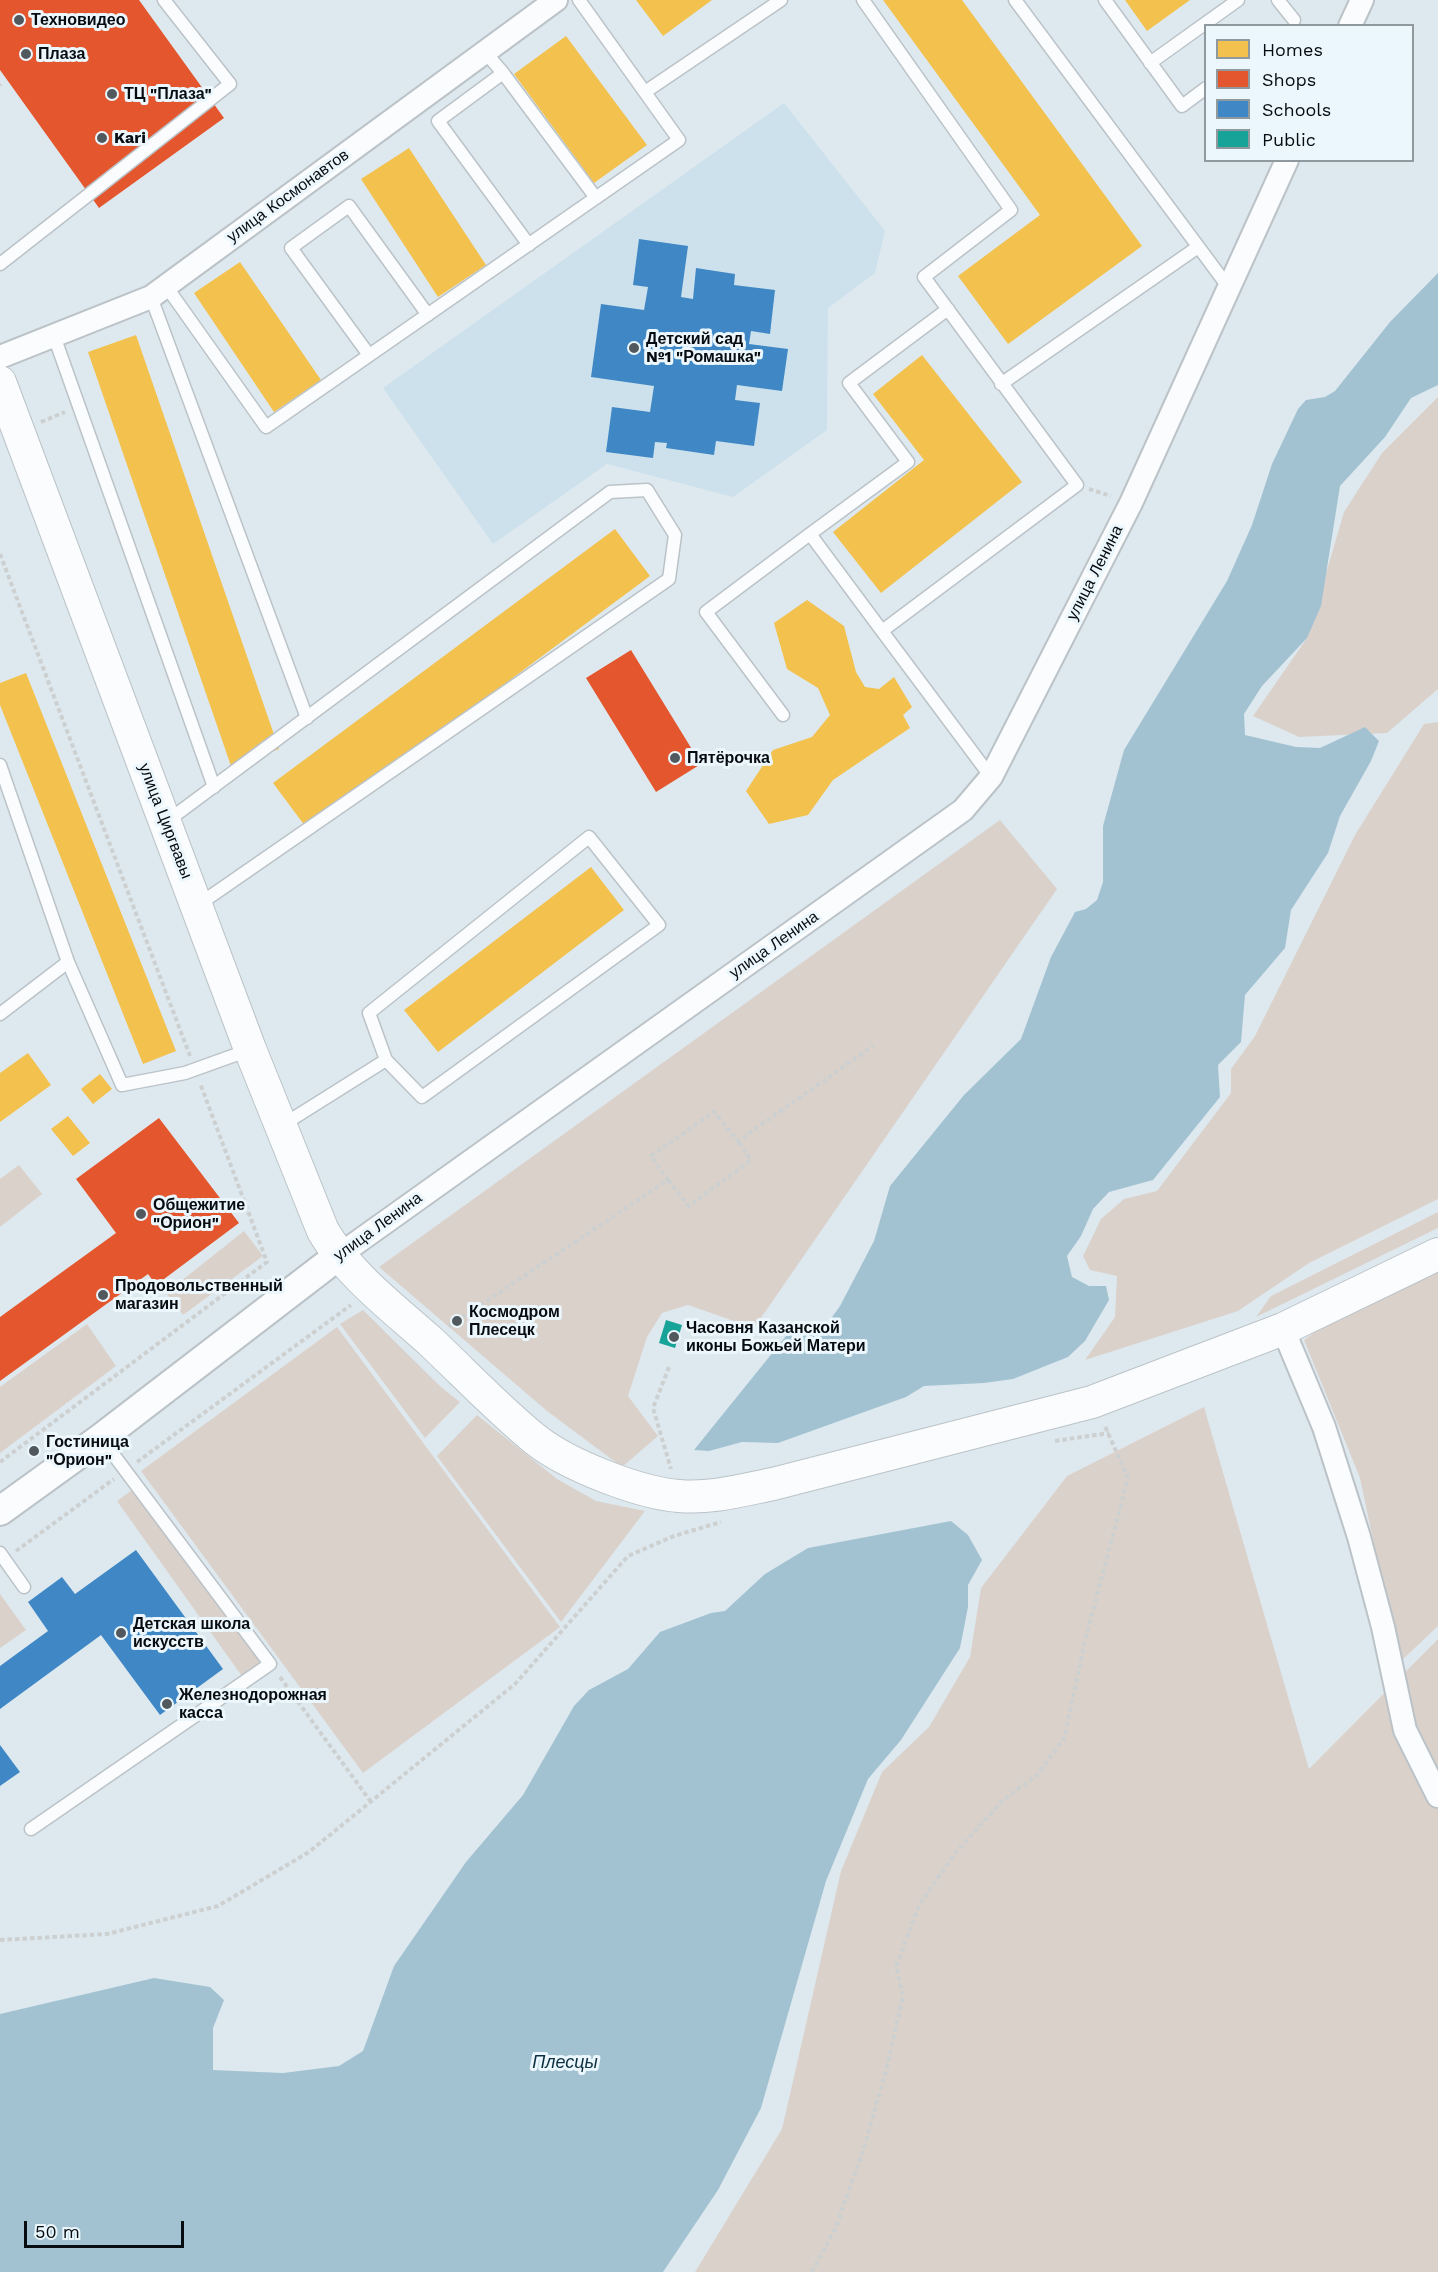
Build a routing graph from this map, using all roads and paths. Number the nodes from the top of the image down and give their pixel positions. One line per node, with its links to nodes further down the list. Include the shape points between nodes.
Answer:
1 (164, 0): 24 (lane, via 230,84)
2 (556, 0): 15 (street, улица Космонавтов)
3 (579, 0): 19 (lane)
4 (781, 0): 19 (lane)
5 (863, 0): 27 (lane, via 1011,210 924,277)
6 (1016, 0): 23 (lane)
7 (1105, 0): 16 (lane)
8 (1238, 0): 12 (lane)
9 (1278, 0): 13 (lane)
10 (1362, 0): 14 (street)
11 (1204, 24): 16 (lane)
12 (1204, 24)
13 (1293, 24)
14 (1351, 24)
15 (484, 52): 17 (lane); 26 (street, улица Космонавтов)
16 (1150, 63): 18 (lane, via 1182,106)
17 (503, 73): 21 (lane); 22 (lane, via 438,122)
18 (1204, 90)
19 (645, 92): 21 (lane, via 679,140)
20 (1286, 162): 25 (street, улица Ленина)
21 (596, 198): 22 (lane)
22 (529, 244): 28 (lane)
23 (1198, 247): 25 (lane); 33 (lane)
24 (0, 264)
25 (1228, 288): 35 (street, улица Ленина)
26 (159, 291): 29 (street, улица Космонавтов); 30 (lane, via 266,427); 40 (lane)
27 (948, 309): 33 (lane); 36 (lane, via 849,383 908,462)
28 (428, 315): 30 (lane); 30 (lane, via 349,206 291,248)
29 (54, 336): 31 (street, улица Космонавтов); 43 (lane)
30 (369, 355)
31 (0, 357)
32 (0, 382): 44 (main road, улица Циргвавы)
33 (1001, 384): 34 (lane)
34 (1077, 486): 35 (path); 38 (lane)
35 (1131, 503): 42 (street, улица Ленина)
36 (810, 534): 38 (lane); 39 (lane, via 706,612)
37 (0, 554): 51 (path)
38 (882, 631): 42 (lane)
39 (783, 716)
40 (307, 718): 43 (lane); 45 (lane, via 610,492 647,490 675,535 669,579)
41 (0, 765): 46 (lane)
42 (991, 777): 56 (street, улица Ленина, via 963,810)
43 (214, 786): 44 (lane)
44 (165, 823): 45 (main road, улица Циргвавы)
45 (196, 906): 49 (main road, улица Циргвавы)
46 (68, 962): 47 (lane); 51 (lane, via 122,1085)
47 (0, 1014)
48 (873, 1046): 53 (path)
49 (250, 1049): 51 (lane); 52 (main road, улица Циргвавы)
50 (386, 1060): 50 (lane, via 422,1097 659,925 589,837 369,1013); 52 (lane)
51 (195, 1070): 65 (path, via 267,1262)
52 (280, 1126): 56 (main road, улица Циргвавы, via 323,1231)
53 (738, 1142): 54 (path, via 751,1160 688,1206); 54 (path, via 714,1112 651,1156)
54 (668, 1180): 59 (path)
55 (1438, 1254): 58 (main road, улица Циргвавы)
56 (338, 1256): 57 (main road, улица Циргвавы); 63 (street, улица Ленина)
57 (372, 1290): 59 (main road, улица Циргвавы); 66 (path)
58 (1283, 1329): 61 (main road, улица Циргвавы); 73 (street, via 1324,1427 1359,1537 1405,1730)
59 (428, 1340): 67 (main road, улица Циргвавы, via 537,1441 624,1483)
60 (669, 1367): 67 (path, via 653,1408)
61 (1092, 1402): 62 (path); 67 (main road, улица Циргвавы, via 773,1484 724,1494)
62 (1109, 1434): 64 (path); 77 (path, via 1128,1478 1064,1739 1037,1775 1003,1800 957,1851 918,1905 896,1966 903,1996 863,2151 836,2227)
63 (101, 1438): 66 (lane); 68 (street, улица Ленина)
64 (1046, 1443)
65 (0, 1462)
66 (127, 1470): 70 (path); 72 (lane)
67 (679, 1496)
68 (0, 1511)
69 (731, 1520): 74 (path, via 674,1536 628,1556 515,1684)
70 (3, 1556): 71 (lane)
71 (24, 1587)
72 (270, 1664): 74 (path); 75 (lane)
73 (1438, 1796)
74 (371, 1802): 76 (path, via 309,1852 218,1906 107,1934)
75 (31, 1829)
76 (0, 1940)
77 (812, 2272)

